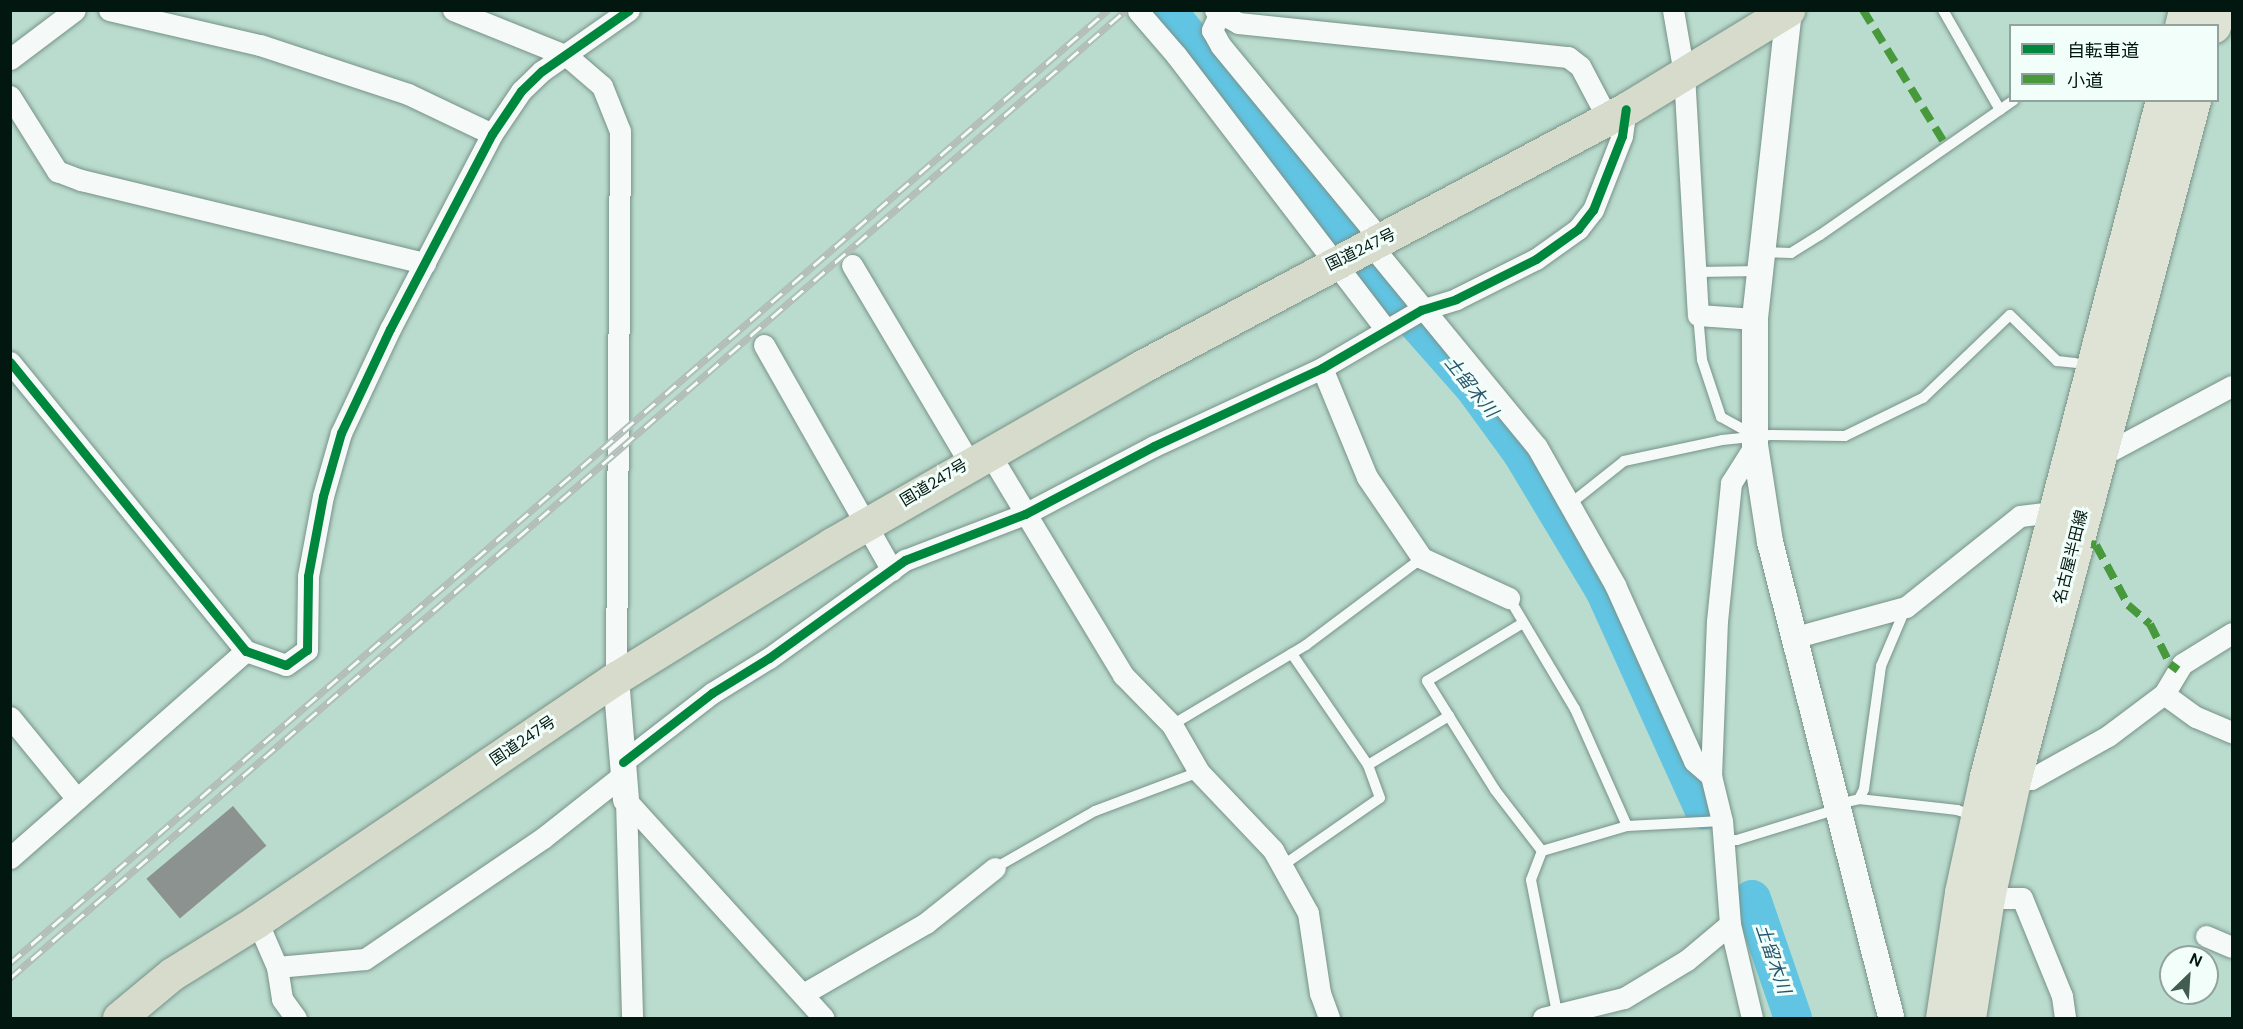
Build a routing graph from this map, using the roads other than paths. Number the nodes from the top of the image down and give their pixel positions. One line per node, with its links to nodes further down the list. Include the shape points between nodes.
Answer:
1 (75, 10): 11 (street)
2 (109, 10): 19 (street, via 260,45 408,94)
3 (453, 10): 10 (street)
4 (629, 10): 10 (street)
5 (1673, 10): 12 (street)
6 (1943, 10): 17 (lane)
7 (1138, 11): 21 (street)
8 (1788, 11): 12 (highway, 国道247号); 22 (street)
9 (1217, 13): 18 (street, via 1238,23 1568,57 1580,66); 20 (street, via 1212,30 1221,46)
10 (567, 56): 19 (street, via 542,71 521,91); 51 (street, via 602,86 620,131)
11 (10, 59)
12 (1684, 74): 18 (highway, 国道247号); 25 (street)
13 (10, 96): 23 (street, via 57,171)
14 (2011, 102): 17 (lane)
15 (2161, 102): 39 (main road, 名古屋半田線)
16 (2193, 102): 36 (main road, 名古屋半田線)
17 (2001, 110): 22 (lane, via 1791,253)
18 (1617, 114): 20 (highway, 国道247号); 26 (street, via 1622,136 1593,210 1578,230 1536,259 1456,299)
19 (492, 134): 23 (street)
20 (1376, 243): 21 (highway, 国道247号); 26 (street)
21 (1338, 261): 29 (street); 37 (highway, 国道247号)
22 (1761, 262): 25 (lane); 28 (street)
23 (426, 263): 49 (street, via 341,433 323,496 308,576 307,650 286,665)
24 (852, 265): 37 (street)
25 (1696, 272): 27 (street)
26 (1421, 310): 29 (street); 38 (street, via 1524,430)
27 (1698, 315): 28 (street); 35 (lane, via 1702,360 1721,417)
28 (1755, 319): 35 (street)
29 (1389, 328): 33 (street)
30 (764, 345): 41 (street)
31 (10, 362): 49 (street)
32 (2075, 363): 35 (lane, via 2057,360 2010,315 1923,398 1856,431 1831,437)
33 (1322, 368): 40 (street, via 1154,446); 42 (street, via 1367,477)
34 (2232, 386): 36 (street)
35 (1755, 441): 38 (lane, via 1722,440 1624,461); 48 (street, via 1770,542); 60 (street, via 1731,483 1717,621)
36 (2097, 456): 39 (street); 61 (main road, 名古屋半田線)
37 (979, 457): 40 (street); 41 (highway, 国道247号)
38 (1570, 504): 60 (street, via 1615,585 1694,761)
39 (2053, 512): 45 (street, via 2020,516); 65 (main road, 名古屋半田線)
40 (1025, 514): 43 (street, via 905,560); 55 (street, via 1123,675)
41 (865, 524): 43 (street); 51 (highway, 国道247号)
42 (1422, 558): 44 (street); 50 (lane)
43 (892, 570): 58 (street, via 712,693)
44 (1509, 598): 46 (lane)
45 (1906, 607): 48 (street); 64 (lane, via 1881,666 1864,789)
46 (1523, 624): 53 (lane, via 1427,681); 66 (lane, via 1575,709)
47 (2232, 633): 52 (street, via 2182,664)
48 (1796, 637): 64 (street)
49 (246, 651): 62 (street)
50 (1292, 654): 55 (lane); 57 (lane)
51 (616, 678): 58 (street); 73 (highway, 国道247号)
52 (2164, 694): 56 (street, via 2196,717); 61 (street, via 2108,736 2031,778)
53 (1449, 716): 57 (lane); 68 (lane, via 1495,790)
54 (10, 717): 62 (street)
55 (1172, 725): 59 (street)
56 (2232, 732)
57 (1368, 765): 70 (lane, via 1380,798)
58 (624, 768): 63 (street); 77 (street, via 543,838 365,959)
59 (1199, 772): 70 (street, via 1273,850); 71 (lane, via 1095,811)
60 (1711, 776): 67 (street)
61 (2014, 781): 72 (main road, 名古屋半田線)
62 (77, 799): 69 (street)
63 (626, 800): 78 (street); 82 (street)
64 (1845, 804): 65 (lane, via 1957,810); 67 (lane, via 1737,840); 86 (street)
65 (1977, 817): 87 (main road, 名古屋半田線)
66 (1627, 826): 67 (lane); 68 (lane)
67 (1722, 831): 74 (street)
68 (1542, 851): 79 (lane, via 1531,880)
69 (10, 858)
70 (1282, 866): 84 (street, via 1308,913 1320,993)
71 (995, 868): 78 (street, via 926,923)
72 (1988, 898): 88 (main road, 名古屋半田線); 89 (street, via 2022,898 2062,996)
73 (256, 921): 77 (street); 80 (highway, 国道247号, via 172,974)
74 (1730, 924): 79 (street, via 1687,960 1624,998); 85 (street)
75 (2206, 936): 76 (street)
76 (2232, 947)
77 (277, 966): 81 (street, via 282,999)
78 (803, 994): 83 (street)
79 (1550, 1015)
80 (119, 1018)
81 (296, 1018)
82 (632, 1018)
83 (824, 1018)
84 (1329, 1018)
85 (1752, 1018)
86 (1891, 1018)
87 (1942, 1018)
88 (1969, 1018)
89 (2065, 1018)

